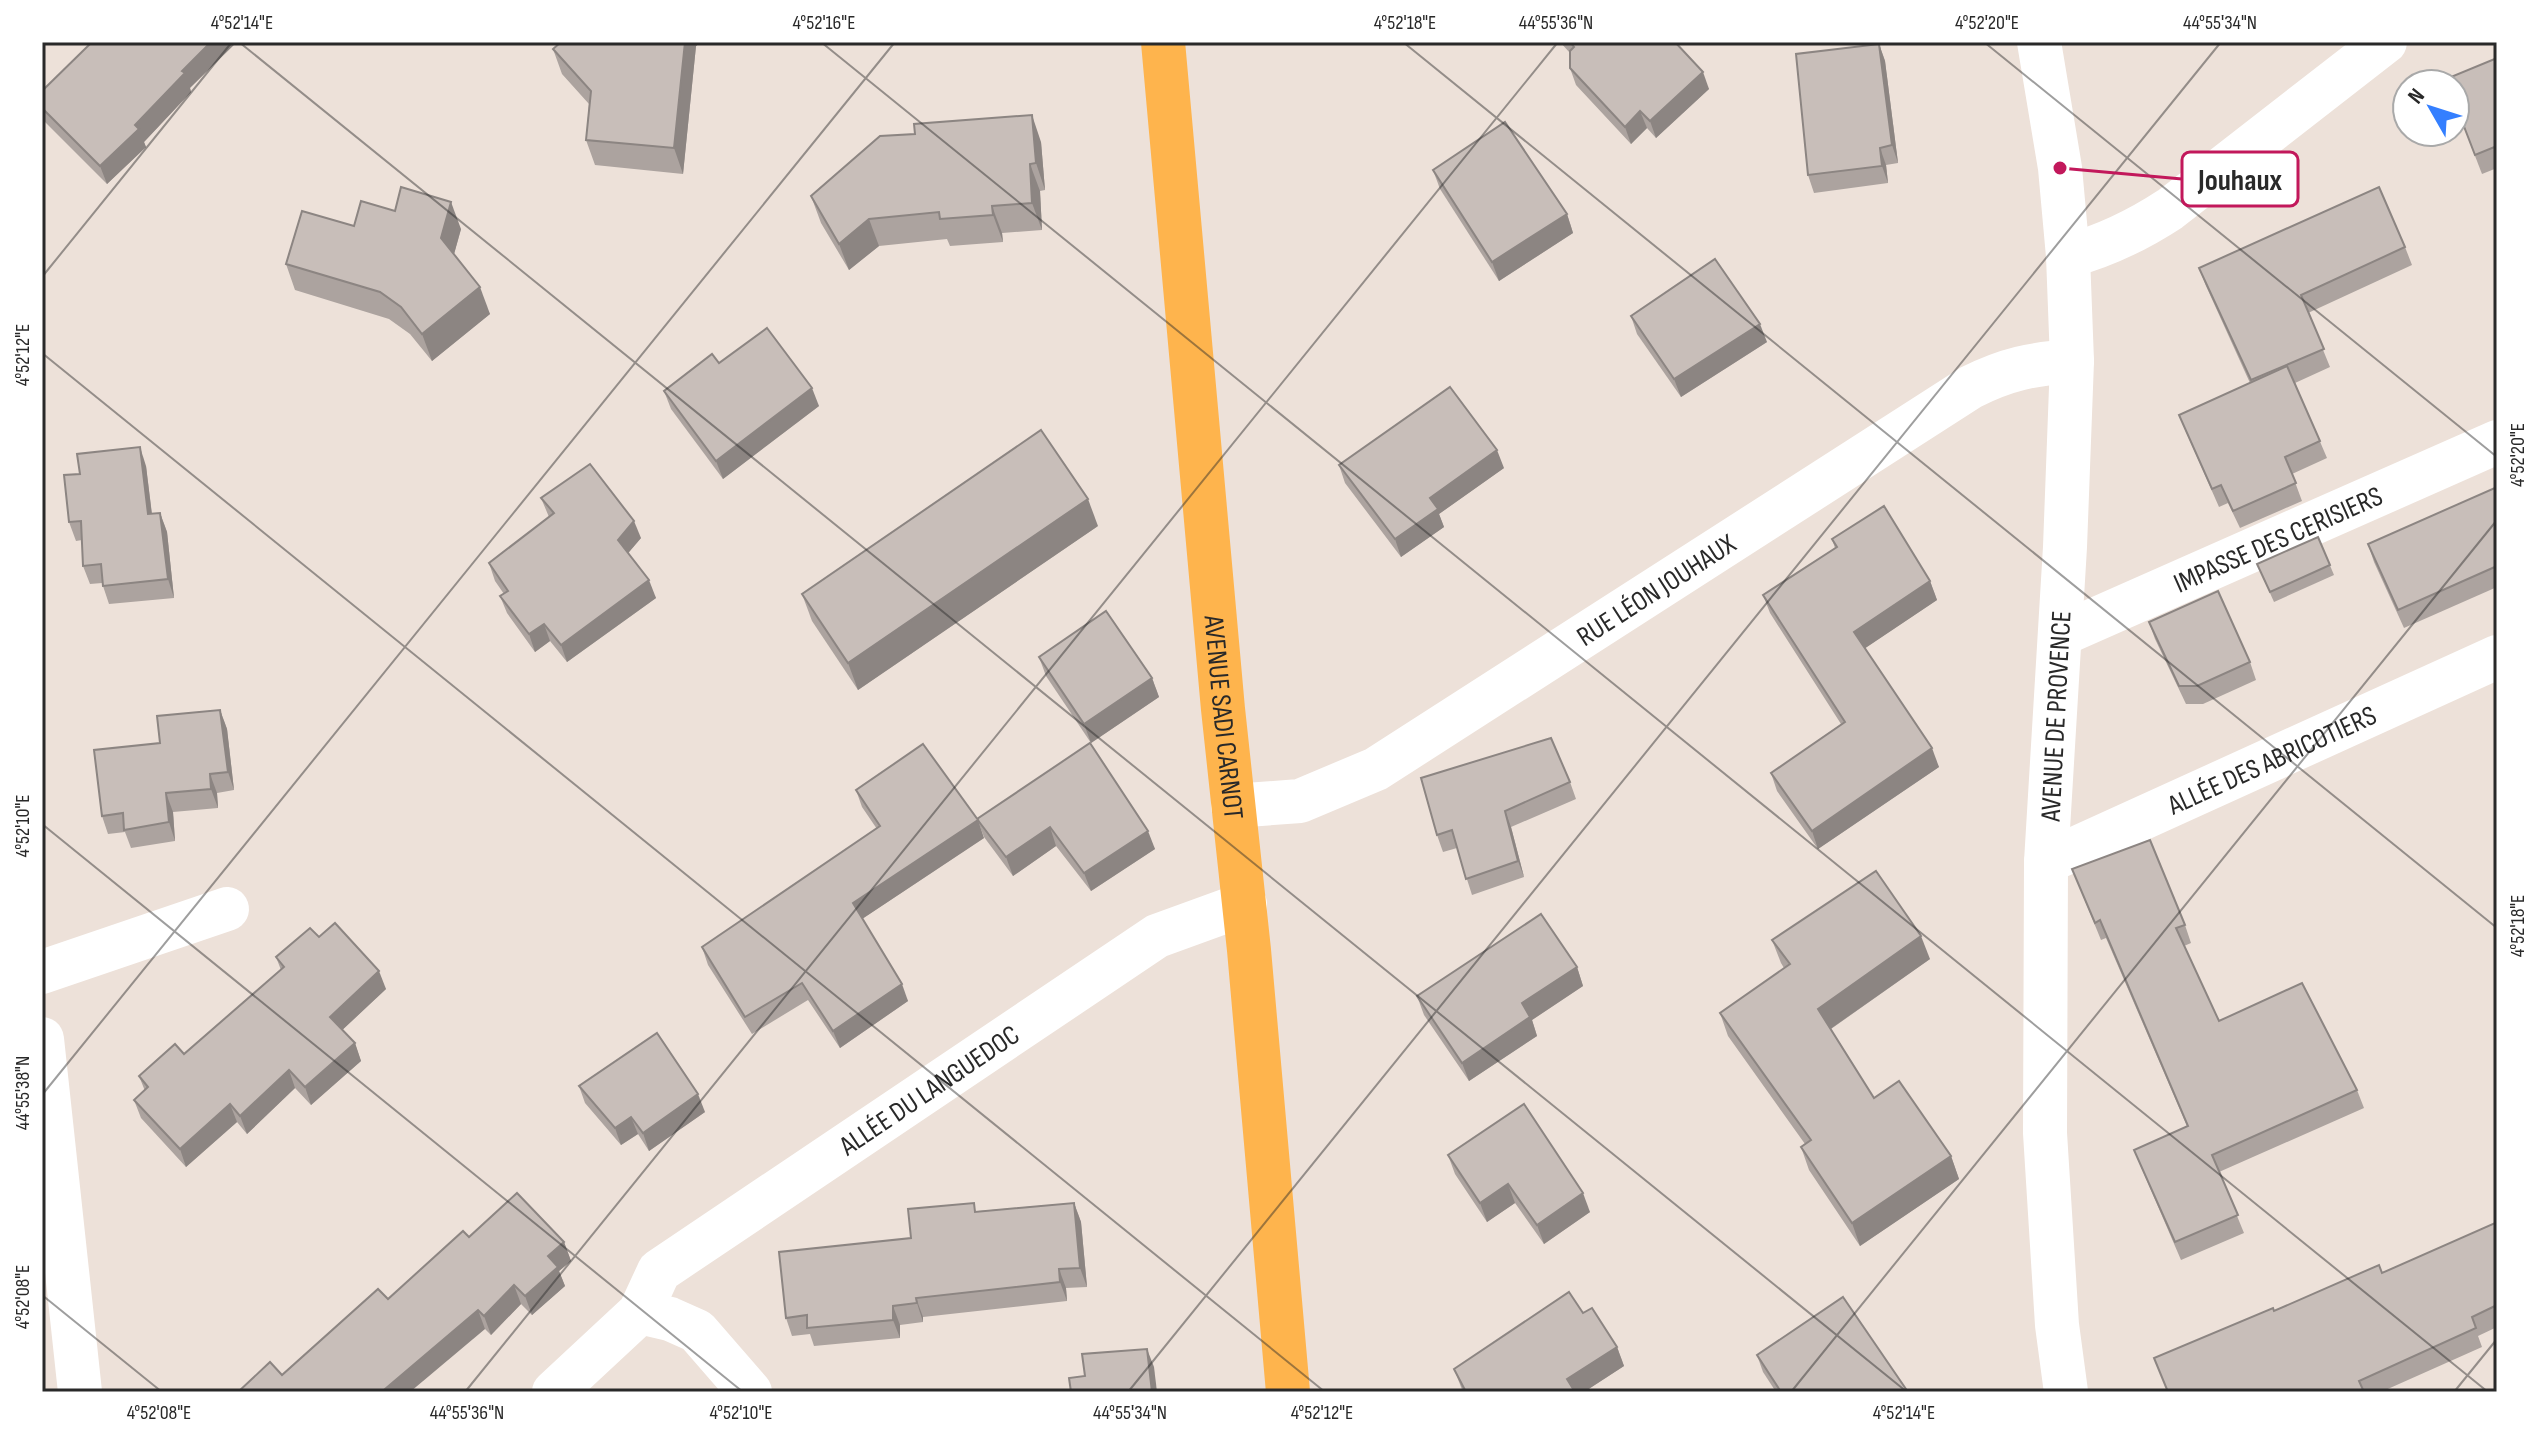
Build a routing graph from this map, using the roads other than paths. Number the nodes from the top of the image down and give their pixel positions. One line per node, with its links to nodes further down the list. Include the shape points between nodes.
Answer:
1 (1163, 42): 9 (main road, AVENUE SADI CARNOT)
2 (2039, 42): 4 (street, AVENUE DE PROVENCE)
3 (2385, 42): 4 (street, via 2170,209 2139,229)
4 (2068, 256): 5 (street, AVENUE DE PROVENCE)
5 (2072, 361): 7 (street, AVENUE DE PROVENCE); 9 (street, RUE LÉON JOUHAUX, via 2002,372 1971,387 1376,769 1300,801)
6 (2497, 442): 7 (street, IMPASSE DES CERISIERS)
7 (2060, 635): 10 (street, AVENUE DE PROVENCE)
8 (2497, 657): 10 (street, ALLÉE DES ABRICOTIERS)
9 (1233, 806): 11 (main road, AVENUE SADI CARNOT)
10 (2046, 862): 20 (street, AVENUE DE PROVENCE, via 2045,1133)
11 (1245, 904): 15 (street, ALLÉE DU LANGUEDOC, via 1157,936 659,1271); 19 (main road, AVENUE SADI CARNOT)
12 (227, 909): 13 (street)
13 (42, 972)
14 (42, 1039): 16 (street)
15 (640, 1312): 17 (street); 18 (street, via 697,1331)
16 (80, 1392)
17 (554, 1392)
18 (750, 1392)
19 (1288, 1392)
20 (2066, 1392)

